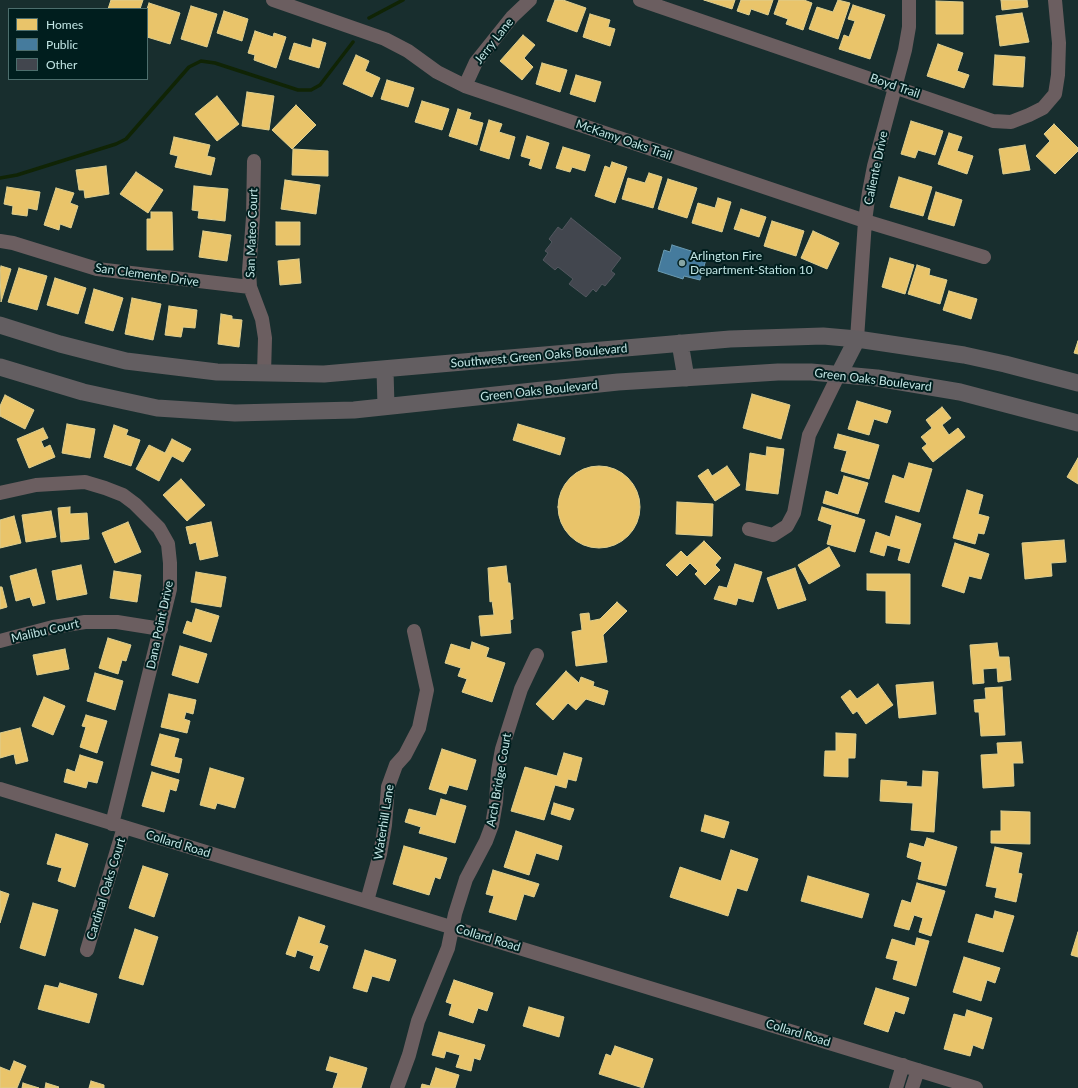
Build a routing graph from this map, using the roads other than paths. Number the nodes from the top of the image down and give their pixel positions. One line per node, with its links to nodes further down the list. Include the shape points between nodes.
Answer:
1 (273, 0): 6 (street, McKamy Oaks Trail, via 385,39 408,51 437,72)
2 (530, 0): 6 (street, Jerry Lane, via 512,17 476,62)
3 (640, 0): 7 (street, Boyd Trail)
4 (909, 0): 7 (street, Caliente Drive, via 909,27)
5 (1056, 0): 7 (street, Boyd Trail, via 1058,75 1054,94 1043,108 1011,122 993,121)
6 (465, 86): 9 (street, McKamy Oaks Trail)
7 (895, 86): 9 (street, Caliente Drive, via 874,166)
8 (254, 161): 12 (street, San Mateo Court)
9 (865, 221): 11 (street, McKamy Oaks Trail); 14 (street, Caliente Drive)
10 (0, 241): 12 (street, San Clemente Drive, via 97,269)
11 (984, 256)
12 (250, 287): 18 (street, San Mateo Court, via 262,319 265,338)
13 (0, 325): 18 (main road, Southwest Green Oaks Boulevard, via 126,361 217,372)
14 (857, 338): 15 (main road, Southwest Green Oaks Boulevard, via 730,338); 19 (main road); 21 (main road, Southwest Green Oaks Boulevard, via 964,355)
15 (680, 343): 17 (main road, Southwest Green Oaks Boulevard); 20 (main road)
16 (0, 367): 22 (main road, Green Oaks Boulevard, via 83,392 157,408 236,413 354,410)
17 (385, 370): 18 (main road, Southwest Green Oaks Boulevard); 22 (main road)
18 (264, 374)
19 (839, 374): 20 (main road, Green Oaks Boulevard, via 778,372); 23 (main road, Green Oaks Boulevard, via 960,392); 25 (street, via 809,435 794,513 787,526 773,535)
20 (686, 378): 22 (main road, Green Oaks Boulevard, via 618,382 580,388)
21 (1078, 383)
22 (386, 406)
23 (1078, 423)
24 (0, 493): 26 (street, Dana Point Drive, via 36,485 85,482 123,495 135,504 159,528 168,544 170,589)
25 (749, 529)
26 (161, 630): 28 (street, Malibu Court, via 117,622 85,622 53,627); 31 (street, Dana Point Drive)
27 (414, 631): 32 (street, Waterhill Lane, via 427,690 419,728 405,755 396,765 388,787 383,839)
28 (0, 641)
29 (537, 655): 33 (street, Arch Bridge Court, via 521,689 502,749 492,825 466,879)
30 (0, 789): 31 (street, Collard Road)
31 (118, 825): 32 (street, Collard Road); 34 (street, Cardinal Oaks Court)
32 (367, 902): 33 (street, Collard Road)
33 (453, 927): 35 (street, Collard Road); 37 (street, Arch Bridge Court, via 448,948 418,1021)
34 (87, 950)
35 (903, 1065): 36 (street, Collard Road); 38 (street)
36 (918, 1070): 39 (street); 40 (street, Collard Road)
37 (397, 1088)
38 (896, 1088)
39 (912, 1088)
40 (976, 1088)

